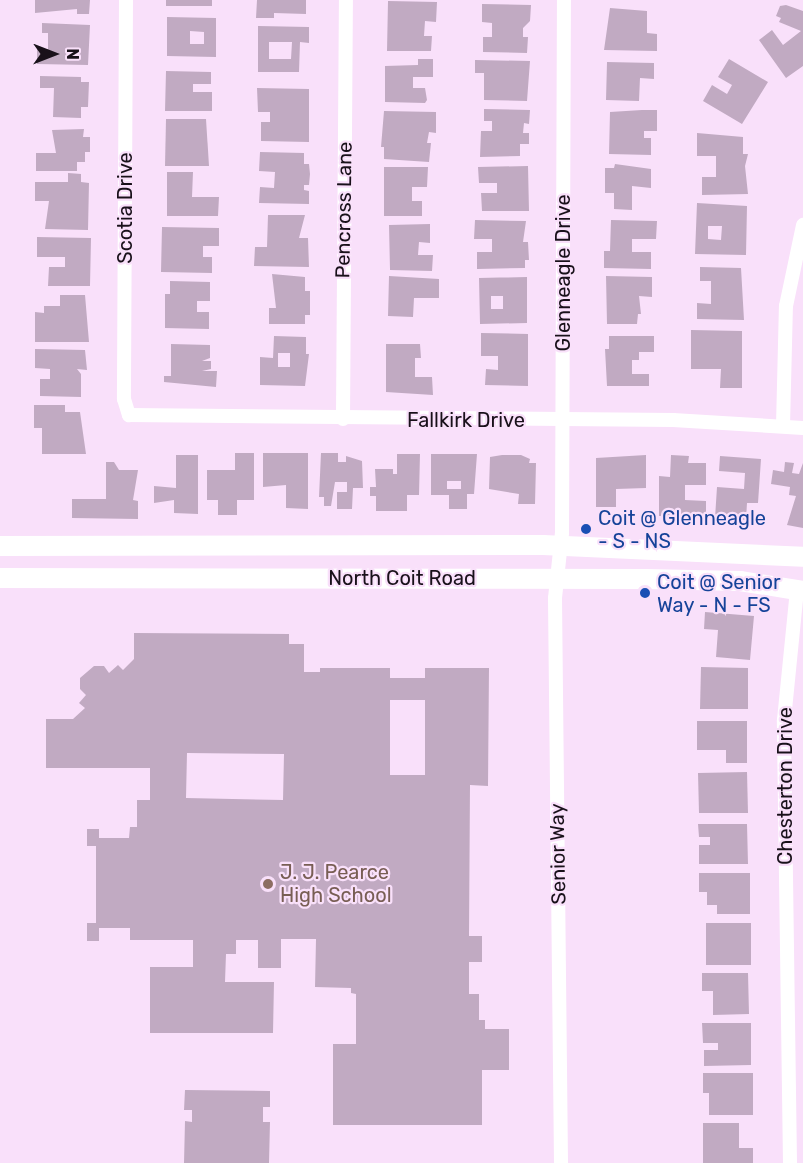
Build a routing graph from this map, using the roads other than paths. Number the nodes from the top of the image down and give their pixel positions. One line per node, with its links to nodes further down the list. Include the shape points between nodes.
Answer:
1 (126, 0): 5 (street, Scotia Drive, via 124,399)
2 (346, 0): 6 (street, Pencross Lane)
3 (564, 0): 7 (street, Glenneagle Drive)
4 (803, 225): 8 (street, via 786,306)
5 (129, 415): 6 (street, Fallkirk Drive)
6 (343, 419): 7 (street, Fallkirk Drive)
7 (563, 419): 8 (street, Fallkirk Drive); 11 (street, Glenneagle Drive)
8 (783, 426): 9 (street, Fallkirk Drive)
9 (803, 429)
10 (0, 546): 11 (main road, North Coit Road)
11 (561, 546): 12 (main road, North Coit Road); 14 (street, Senior Way)
12 (803, 557)
13 (0, 578): 14 (main road, North Coit Road)
14 (557, 578): 15 (main road, North Coit Road, via 740,581); 16 (street, Senior Way)
15 (800, 591): 17 (street, Chesterton Drive, via 784,720)
16 (561, 1163)
17 (790, 1163)

